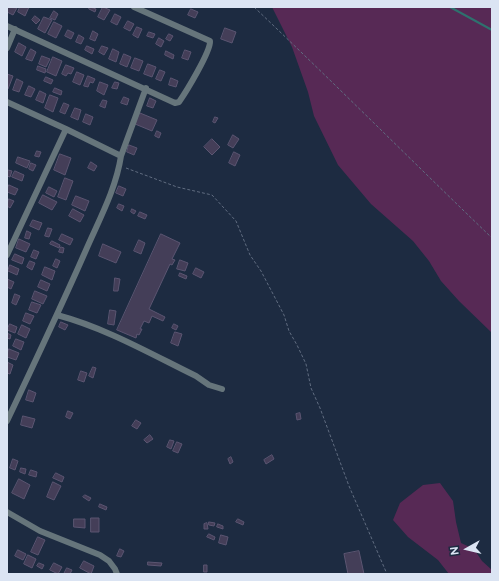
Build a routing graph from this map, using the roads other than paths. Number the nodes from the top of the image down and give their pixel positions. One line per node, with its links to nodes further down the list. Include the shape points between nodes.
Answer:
1 (134, 7): 5 (street, via 211,43 179,102)
2 (7, 26): 3 (street)
3 (15, 29): 4 (street); 5 (street)
4 (7, 48)
5 (146, 88): 8 (street)
6 (7, 102): 7 (street)
7 (66, 129): 8 (street); 9 (street)
8 (121, 156): 10 (street, via 106,202)
9 (7, 255)
10 (57, 315): 11 (street, via 104,331 196,376 209,385); 12 (street)
11 (222, 389)
12 (7, 421)
13 (7, 512): 14 (street, via 40,532 100,555 109,561)
14 (117, 574)

